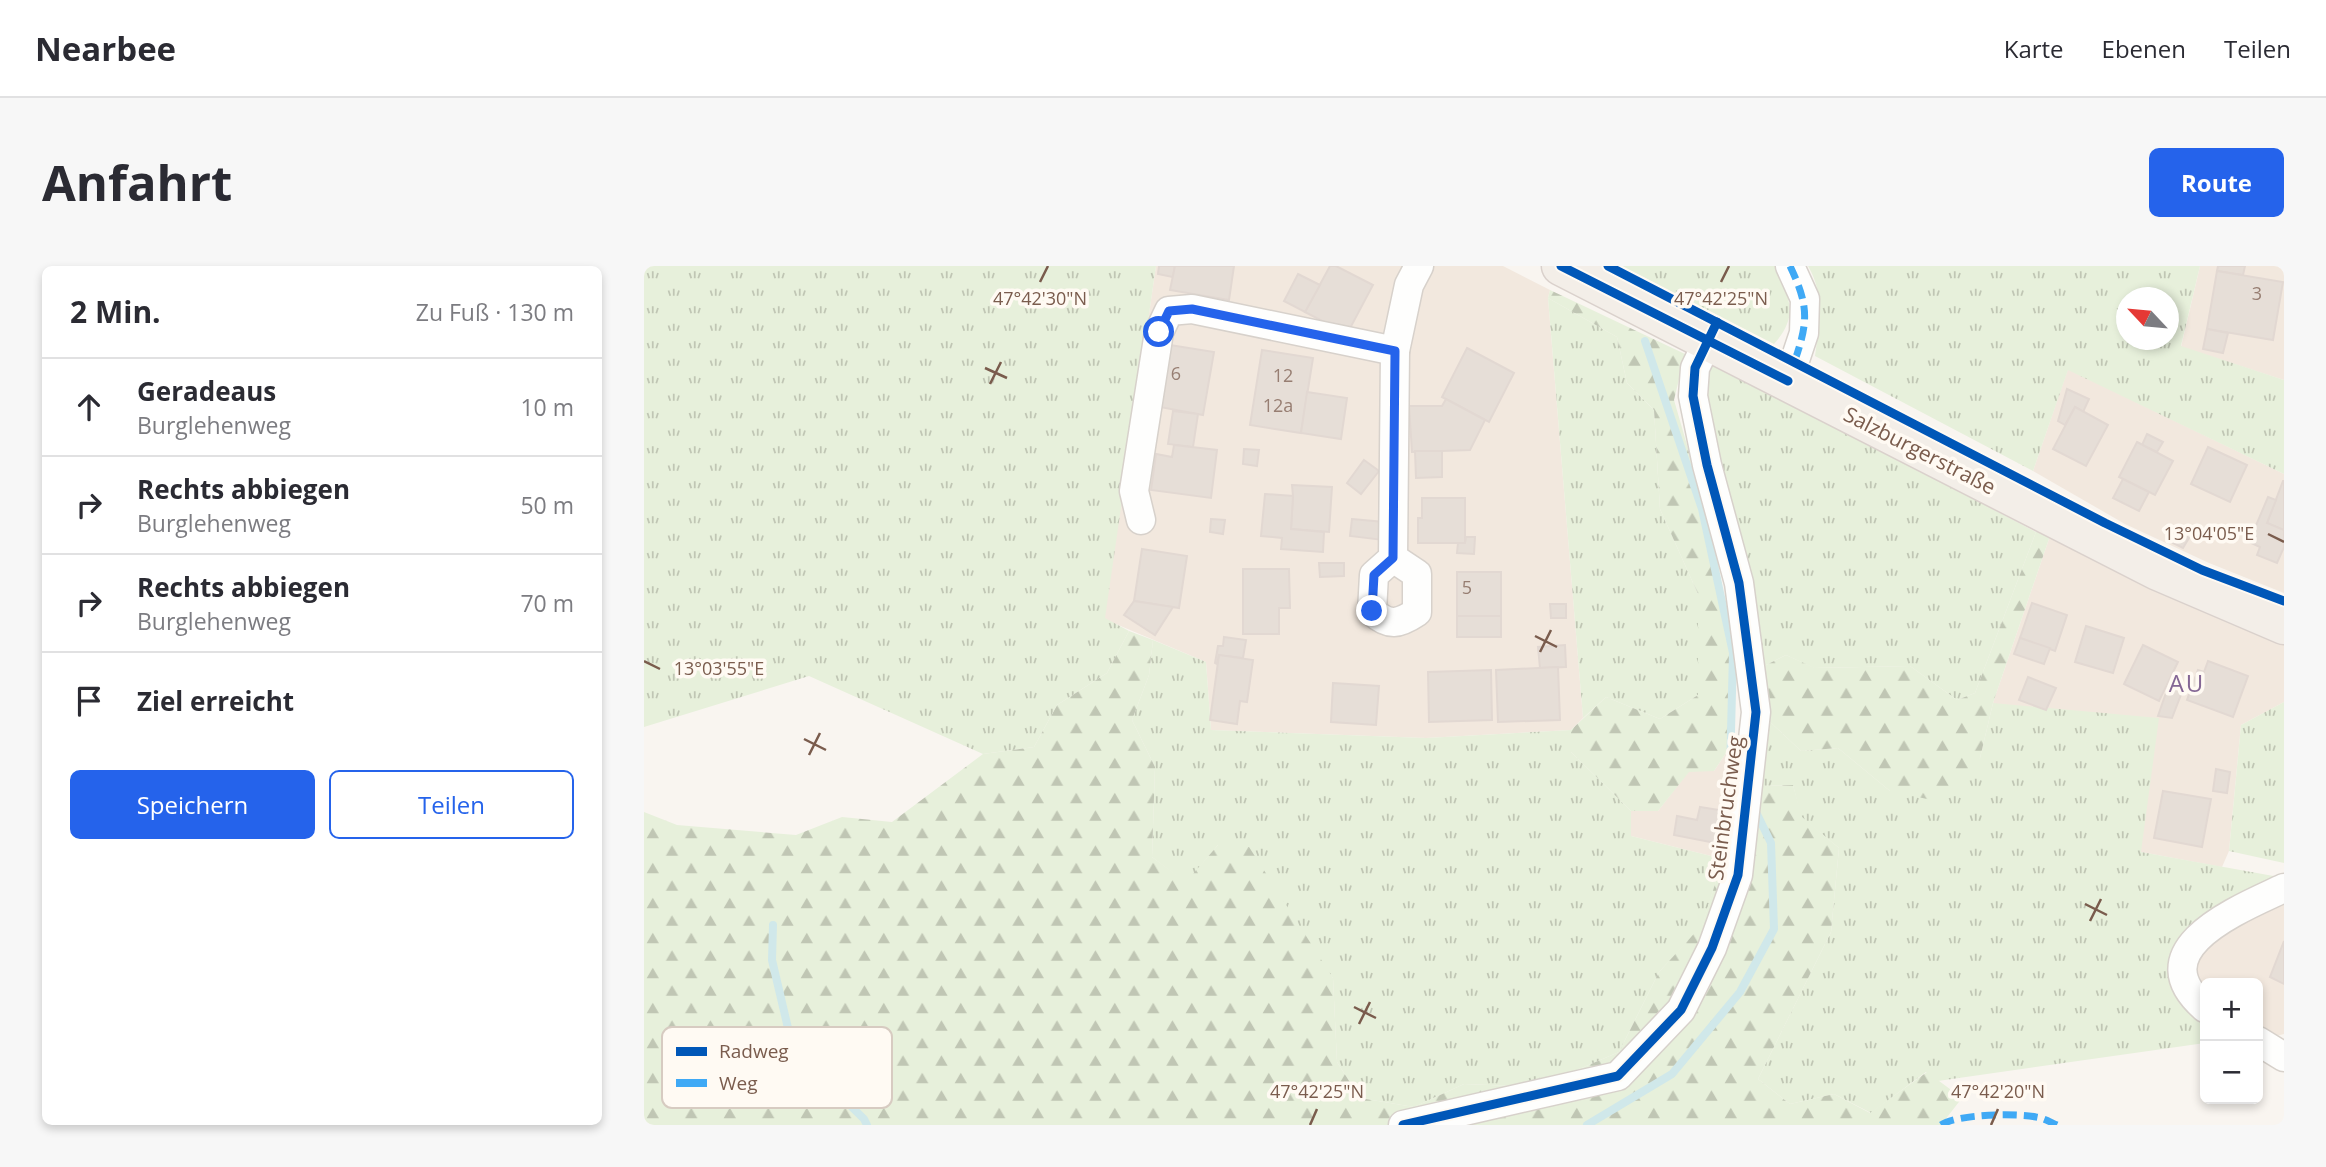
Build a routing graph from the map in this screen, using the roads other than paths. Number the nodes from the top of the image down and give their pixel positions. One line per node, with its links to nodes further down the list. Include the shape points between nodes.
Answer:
1 (1419, 266): 4 (street, via 1409,285)
2 (1561, 266): 5 (main road, Salzburgerstraße)
3 (1790, 266): 6 (street, via 1805,299 1804,333)
4 (1395, 351): 7 (street, via 1192,309 1169,311 1159,332 1134,491); 8 (street)
5 (1702, 353): 6 (main road, Salzburgerstraße); 14 (street, Steinbruchweg, via 1693,396 1739,583 1756,712 1738,875 1712,948 1681,1010 1618,1076)
6 (1788, 381): 9 (main road, Salzburgerstraße, via 2158,571)
7 (1141, 520)
8 (1393, 558)
9 (2284, 625)
10 (2284, 888): 11 (street, via 2219,920 2192,943 2183,965 2186,987)
11 (2200, 1002)
12 (2263, 1044): 13 (street)
13 (2284, 1057)
14 (1403, 1125)

